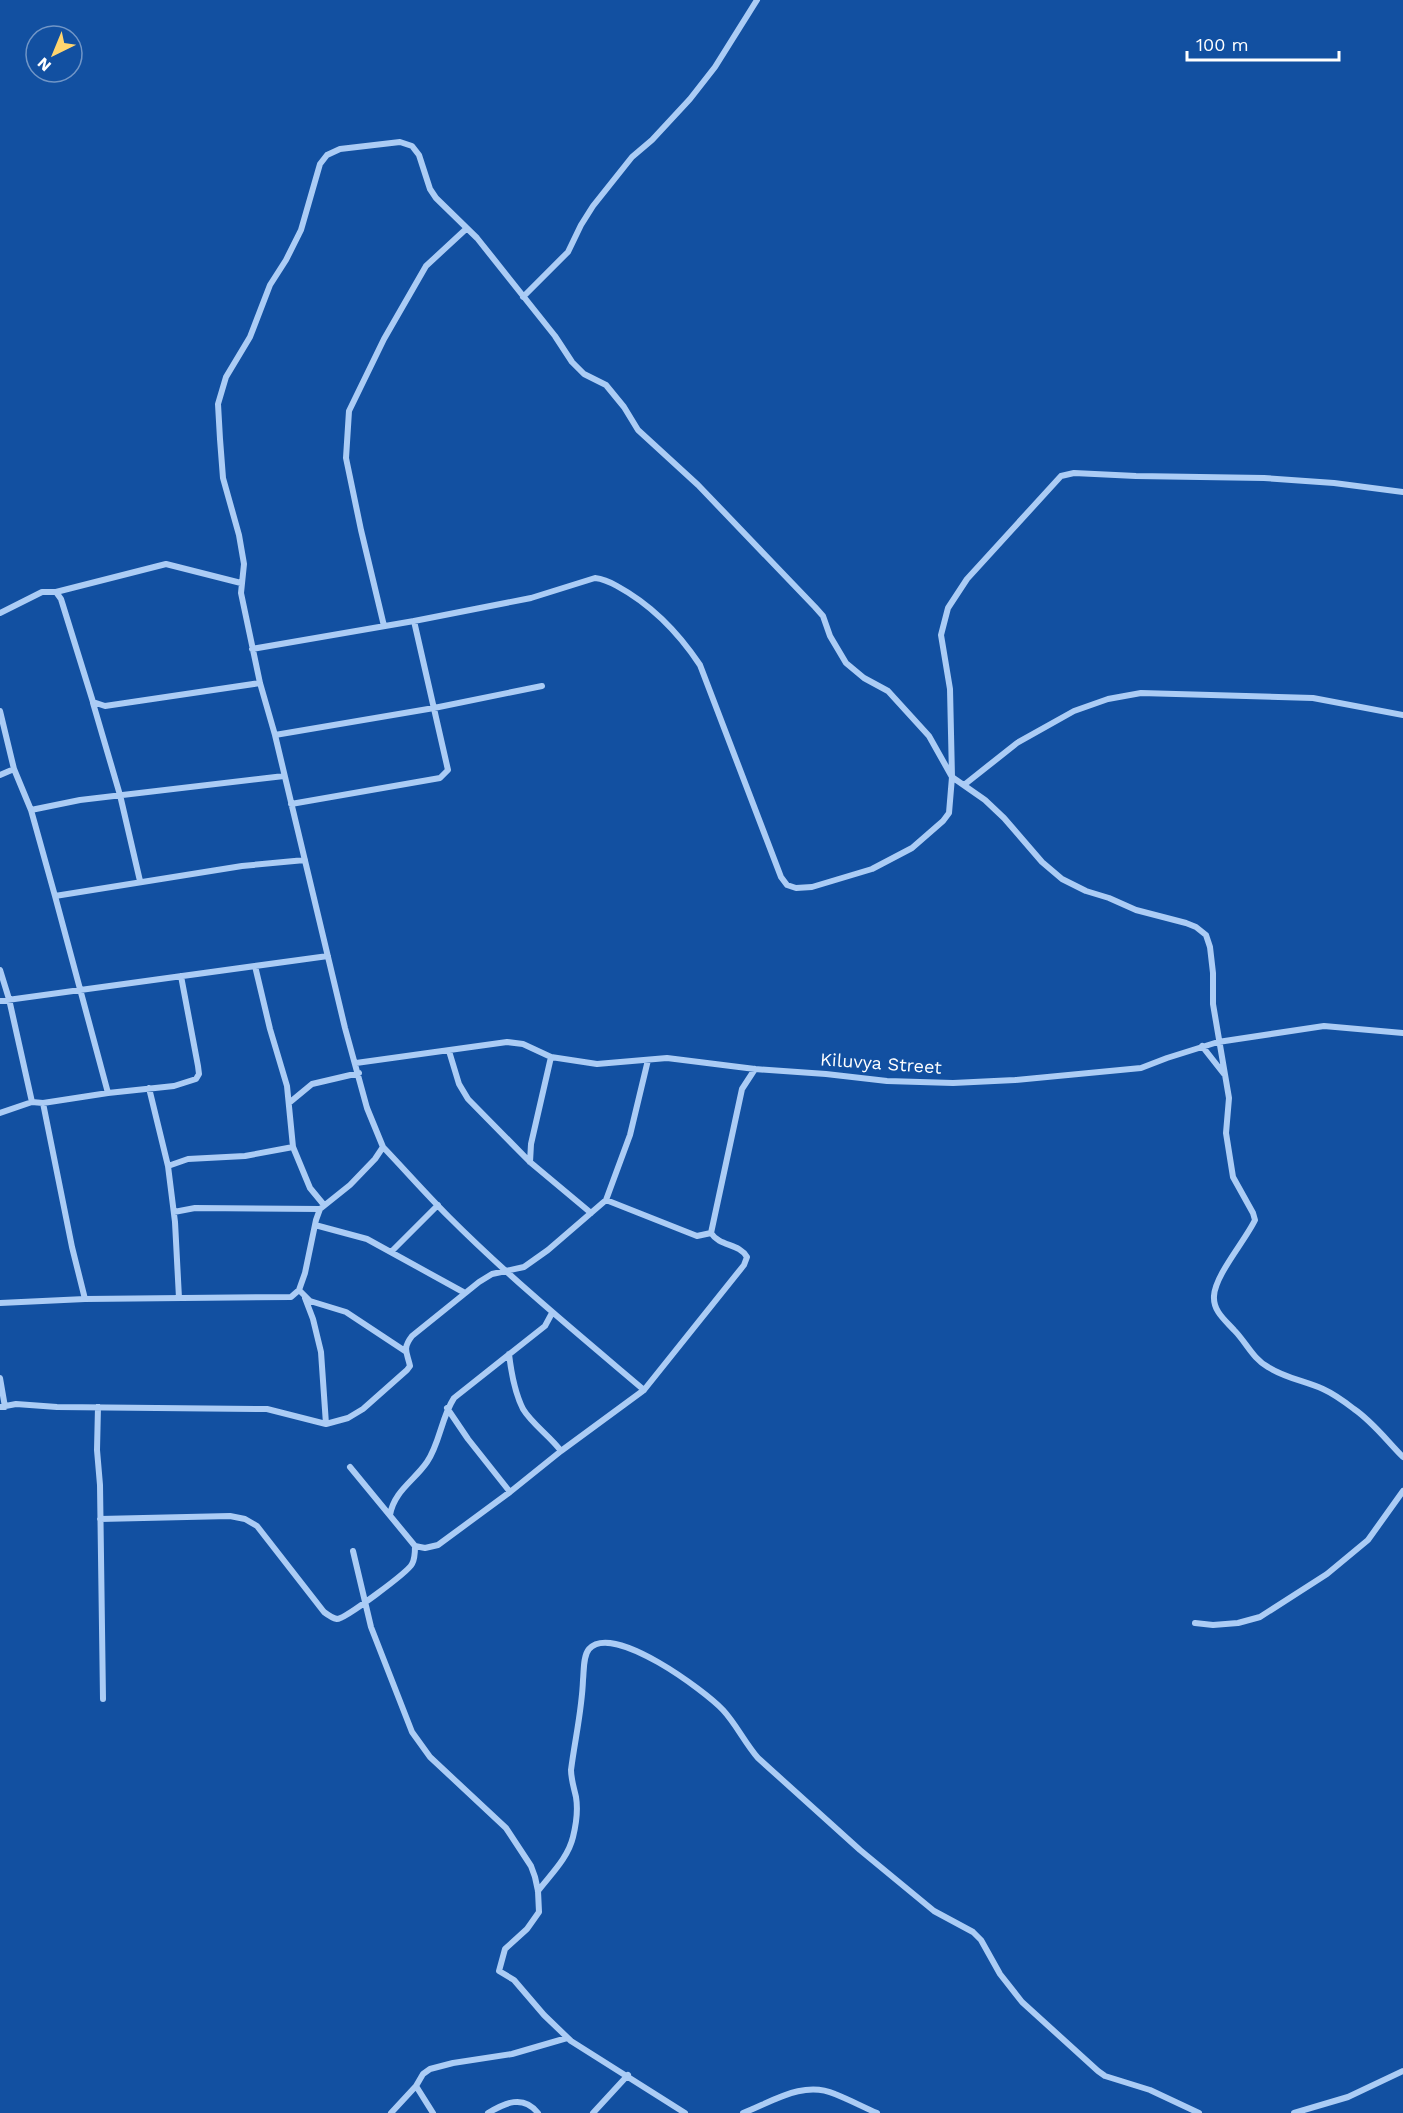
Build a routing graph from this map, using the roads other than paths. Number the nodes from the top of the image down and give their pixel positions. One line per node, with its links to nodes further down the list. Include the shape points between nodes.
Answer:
1 (757, 0): 3 (street, via 690,99 632,157 580,225 568,252)
2 (466, 229): 3 (street); 5 (street, via 430,189 412,146 400,142 340,149 320,164 301,230 270,285 250,337 226,377 218,404 222,478 239,535 244,564); 9 (street, via 426,266 349,411 346,458)
3 (523, 297): 21 (street, via 572,362 584,374 606,385 638,430 698,485 815,607 846,663 903,706 929,736)
4 (1403, 492): 21 (street, via 1264,478 1074,473 1061,476 967,579 948,608 941,635 950,689)
5 (241, 583): 6 (street, via 166,564); 10 (street)
6 (56, 592): 7 (street, via 42,592); 13 (street)
7 (0, 613)
8 (414, 621): 9 (street); 14 (street); 21 (street, via 531,598 595,578 636,596 683,640 700,664 781,877 796,888 872,869 912,848 949,813)
9 (384, 626): 10 (street)
10 (252, 649): 11 (street)
11 (260, 683): 13 (street, via 105,706); 17 (street)
12 (542, 686): 14 (street)
13 (93, 702): 23 (street)
14 (434, 708): 17 (street); 24 (street, via 448,770 440,778)
15 (0, 711): 18 (street)
16 (1403, 715): 22 (street, via 1313,698 1141,693 1107,699 1074,711 1017,744)
17 (275, 735): 20 (street)
18 (14, 769): 19 (street); 25 (street)
19 (0, 774)
20 (284, 776): 23 (street); 24 (street)
21 (952, 777): 22 (street)
22 (964, 785): 37 (street, via 1004,818 1062,879 1136,910 1186,923 1206,935)
23 (120, 795): 25 (street); 27 (street)
24 (291, 804): 26 (street)
25 (31, 810): 28 (street)
26 (305, 860): 27 (street); 29 (street)
27 (140, 881): 28 (street)
28 (55, 896): 33 (street)
29 (327, 956): 30 (street); 42 (street)
30 (255, 966): 32 (street); 50 (street)
31 (0, 970): 34 (street)
32 (181, 976): 33 (street); 46 (street, via 199,1074 182,1084)
33 (81, 990): 34 (street); 47 (street)
34 (9, 999): 35 (street); 48 (street)
35 (0, 1001)
36 (1403, 1033): 37 (street, Kiluvya Street, via 1324,1026)
37 (1218, 1042): 38 (street, Kiluvya Street); 45 (street)
38 (1202, 1046): 43 (street, Kiluvya Street, via 1141,1068 1015,1080 887,1081); 45 (street)
39 (449, 1051): 40 (street, Kiluvya Street, via 507,1042 524,1044); 42 (street, Kiluvya Street); 54 (street, via 468,1099)
40 (551, 1057): 41 (street, Kiluvya Street, via 597,1064); 54 (street)
41 (648, 1060): 43 (street, Kiluvya Street, via 667,1058); 56 (street, via 630,1135)
42 (356, 1063): 44 (street)
43 (755, 1069): 62 (street, via 742,1089)
44 (358, 1073): 50 (street, via 312,1084); 53 (street)
45 (1225, 1074): 81 (street, via 1229,1098 1226,1133 1233,1177 1255,1220 1218,1281 1214,1304 1220,1316 1266,1366 1325,1390 1355,1410)
46 (149, 1088): 47 (street); 55 (street)
47 (108, 1093): 49 (street)
48 (32, 1102): 49 (street); 51 (street)
49 (43, 1103): 69 (street)
50 (289, 1103): 52 (street)
51 (0, 1113)
52 (292, 1147): 55 (street, via 245,1156 188,1159); 58 (street)
53 (382, 1147): 57 (street); 58 (street, via 375,1160)
54 (530, 1162): 60 (street)
55 (168, 1166): 59 (street)
56 (606, 1200): 60 (street); 62 (street, via 697,1236)
57 (438, 1205): 63 (street); 64 (street)
58 (322, 1207): 59 (street, via 195,1208); 61 (street)
59 (174, 1212): 67 (street)
60 (591, 1213): 64 (street, via 524,1268)
61 (315, 1225): 63 (street, via 367,1239); 65 (street)
62 (711, 1233): 75 (street, via 720,1243 744,1252 744,1265)
63 (392, 1252): 66 (street)
64 (508, 1272): 66 (street, via 492,1274); 71 (street)
65 (299, 1290): 67 (street, via 284,1298); 68 (street)
66 (465, 1293): 72 (street, via 412,1336)
67 (179, 1298): 69 (street)
68 (305, 1298): 72 (street, via 346,1312); 79 (street, via 321,1352)
69 (85, 1299): 70 (street)
70 (0, 1304)
71 (552, 1313): 73 (street, via 545,1326); 75 (street)
72 (405, 1351): 79 (street, via 410,1366 397,1380 363,1409)
73 (509, 1354): 78 (street, via 467,1386); 80 (street, via 523,1408)
74 (0, 1378): 76 (street)
75 (644, 1390): 80 (street)
76 (3, 1407): 77 (street)
77 (98, 1407): 79 (street, via 267,1409); 86 (street)
78 (447, 1408): 84 (street); 85 (street, via 435,1447 400,1491)
79 (326, 1424)
80 (561, 1450): 84 (street)
81 (1403, 1457)
82 (350, 1467): 85 (street)
83 (1403, 1491): 90 (street, via 1368,1540 1327,1574 1260,1617 1238,1623)
84 (510, 1492): 87 (street, via 438,1545)
85 (390, 1515): 87 (street)
86 (100, 1519): 89 (street, via 245,1519 257,1526 333,1618 339,1619); 91 (street)
87 (416, 1546): 89 (street, via 407,1571)
88 (353, 1551): 89 (street)
89 (366, 1602): 92 (street, via 376,1643 412,1732 430,1757 506,1828 531,1866)
90 (1194, 1623)
91 (104, 1699)
92 (538, 1891): 93 (street, via 539,1912 505,1949 499,1971 514,1980); 106 (street, via 563,1860 574,1835 576,1798 571,1773 587,1652 598,1643 623,1646 682,1675 713,1700 758,1758 860,1850 934,1911 973,1932 1022,2002 1098,2071)
93 (567, 2038): 95 (street); 96 (street, via 512,2054 430,2069)
94 (1403, 2071): 107 (street, via 1348,2097)
95 (628, 2075): 102 (street); 103 (street)
96 (416, 2086): 98 (street); 99 (street)
97 (868, 2111): 104 (street, via 833,2093 813,2088 791,2092); 105 (street)
98 (391, 2113)
99 (433, 2113)
100 (488, 2113): 101 (street, via 502,2105 526,2102)
101 (538, 2113)
102 (593, 2113)
103 (684, 2113)
104 (743, 2113)
105 (877, 2113)
106 (1199, 2113)
107 (1294, 2113)

